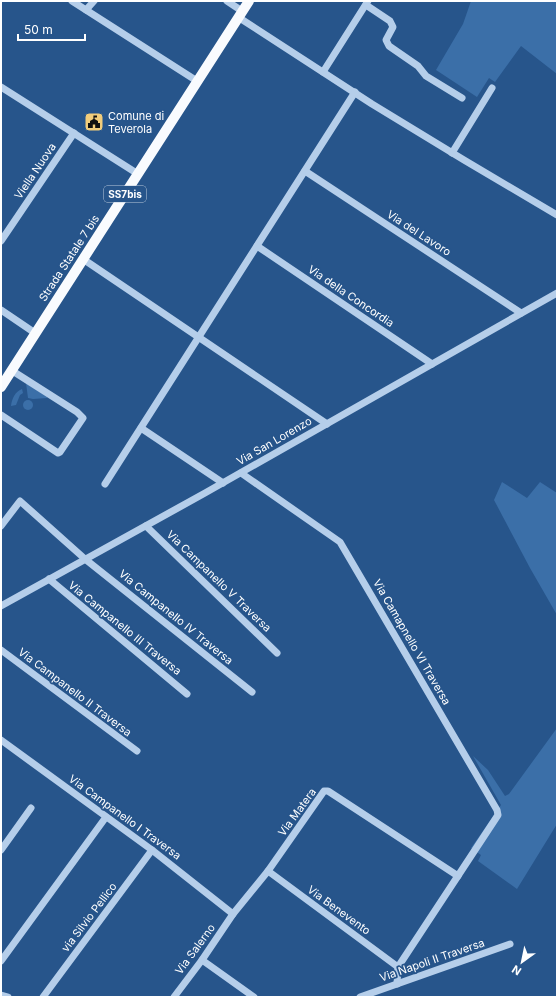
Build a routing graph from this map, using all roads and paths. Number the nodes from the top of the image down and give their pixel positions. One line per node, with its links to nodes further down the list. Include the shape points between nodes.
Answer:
1 (72, 1): 6 (street)
2 (94, 1): 6 (street)
3 (226, 1): 7 (street)
4 (248, 1): 7 (main road, Strada Statale 7 bis / SS7bis)
5 (367, 3): 8 (street); 13 (street, via 390,21 393,27 386,40 389,46 418,66 426,76)
6 (86, 10): 9 (street)
7 (240, 14): 8 (street); 9 (main road, Strada Statale 7 bis / SS7bis)
8 (323, 72): 12 (street)
9 (197, 81): 17 (main road, Strada Statale 7 bis / SS7bis)
10 (1, 87): 14 (street)
11 (492, 88): 15 (street)
12 (355, 92): 15 (street); 16 (street)
13 (462, 98)
14 (74, 134): 17 (street); 19 (street, Viella Nuova)
15 (452, 153): 18 (street)
16 (305, 171): 20 (street); 24 (street, Via del Lavoro)
17 (138, 174): 21 (main road, Strada Statale 7 bis / SS7bis)
18 (557, 216)
19 (1, 241)
20 (257, 246): 26 (street); 27 (street, Via della Concordia)
21 (83, 259): 25 (main road, Strada Statale 7 bis / SS7bis); 26 (street)
22 (557, 293): 24 (street, Via San Lorenzo)
23 (1, 310): 25 (street)
24 (521, 314): 27 (street, Via San Lorenzo)
25 (35, 333): 28 (main road, Strada Statale 7 bis / SS7bis)
26 (199, 337): 31 (street); 32 (street)
27 (432, 364): 31 (street, Via San Lorenzo)
28 (11, 370): 29 (main road, Strada Statale 7 bis / SS7bis); 30 (street, via 83,418 58,453)
29 (1, 387)
30 (1, 415)
31 (327, 424): 33 (street, Via San Lorenzo)
32 (141, 428): 34 (street); 35 (street)
33 (241, 472): 34 (street, Via San Lorenzo); 52 (street, Via Camapnello VI Traversa, via 340,542 498,810 498,816)
34 (223, 483): 37 (street, Via San Lorenzo)
35 (105, 484)
36 (1, 526): 38 (street, Via Campanello IV Traversa, via 20,501)
37 (146, 526): 38 (street, Via San Lorenzo); 42 (street, Via Campanello V Traversa)
38 (86, 559): 39 (street, Via San Lorenzo); 43 (street, Via Campanello IV Traversa)
39 (49, 579): 40 (street, Via San Lorenzo); 44 (street, Via Campanello III Traversa)
40 (1, 606)
41 (1, 650): 46 (street, Via Campanello II Traversa)
42 (278, 653)
43 (252, 692)
44 (187, 694)
45 (1, 740): 48 (street, Via Campanello I Traversa)
46 (137, 751)
47 (31, 808): 49 (street)
48 (106, 817): 50 (street, Via Campanello I Traversa); 56 (street)
49 (1, 850)
50 (152, 850): 53 (street, Via Campanello I Traversa); 61 (street, via Silvio Pellico)
51 (268, 871): 52 (street, Via Matera, via 324,791 328,791); 53 (street, Via Matera); 57 (street, Via Benevento)
52 (458, 876): 57 (street, Via Camapnello VI Traversa)
53 (233, 914): 55 (street, Via Salerno)
54 (510, 944): 58 (street, Via Napoli II Traversa)
55 (202, 960): 62 (street, Via Salerno); 63 (street)
56 (1, 961)
57 (398, 966): 58 (street)
58 (397, 984): 64 (street, Via Napoli II Traversa)
59 (1, 995): 60 (street)
60 (8, 997)
61 (43, 997)
62 (174, 997)
63 (254, 997)
64 (360, 997)

